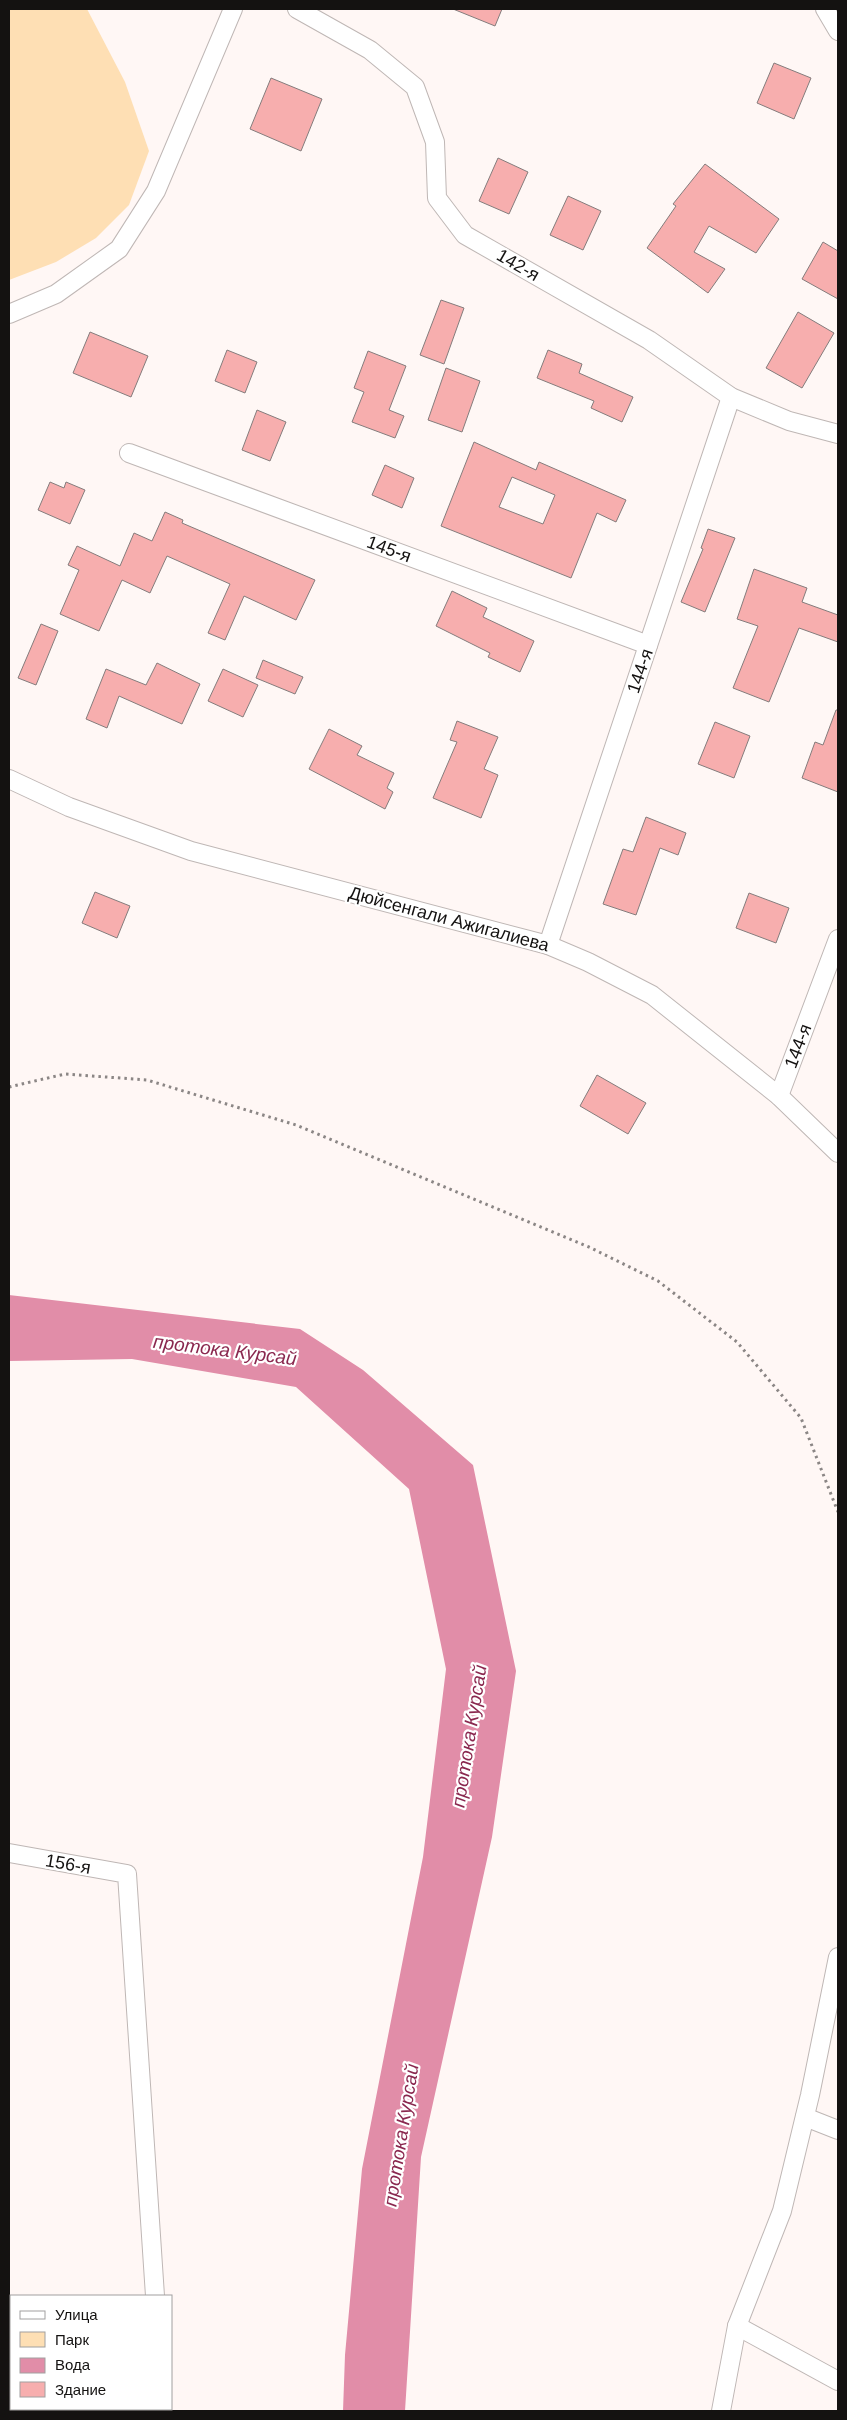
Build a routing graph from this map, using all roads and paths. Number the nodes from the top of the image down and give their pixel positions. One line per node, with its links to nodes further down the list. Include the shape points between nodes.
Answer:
1 (233, 9): 5 (street, via 156,191 119,249 56,294)
2 (297, 9): 6 (street, 142-я, via 370,50 416,87 435,142 437,198 465,235 649,340)
3 (825, 9): 4 (street)
4 (838, 31)
5 (9, 314)
6 (731, 397): 7 (street, 142-я, via 789,421); 9 (street, 144-я)
7 (838, 434)
8 (129, 453): 9 (street, 145-я)
9 (648, 645): 12 (street, 144-я)
10 (9, 779): 12 (street, Дюйсенгали Ажигалиева, via 69,807 191,852)
11 (838, 939): 14 (street, 144-я)
12 (548, 945): 14 (street, Дюйсенгали Ажигалиева, via 652,995)
13 (9, 1087): 16 (path, via 65,1074 147,1080 296,1125 589,1247 658,1281 737,1342 801,1418)
14 (779, 1096): 15 (street, Дюйсенгали Ажигалиева)
15 (838, 1153)
16 (838, 1512)
17 (9, 1853): 21 (street, 156-я, via 127,1874)
18 (838, 1957): 19 (street)
19 (805, 2117): 20 (street); 22 (street, via 782,2211)
20 (838, 2130)
21 (155, 2295)
22 (738, 2326): 23 (street); 24 (street)
23 (838, 2381)
24 (721, 2411)

